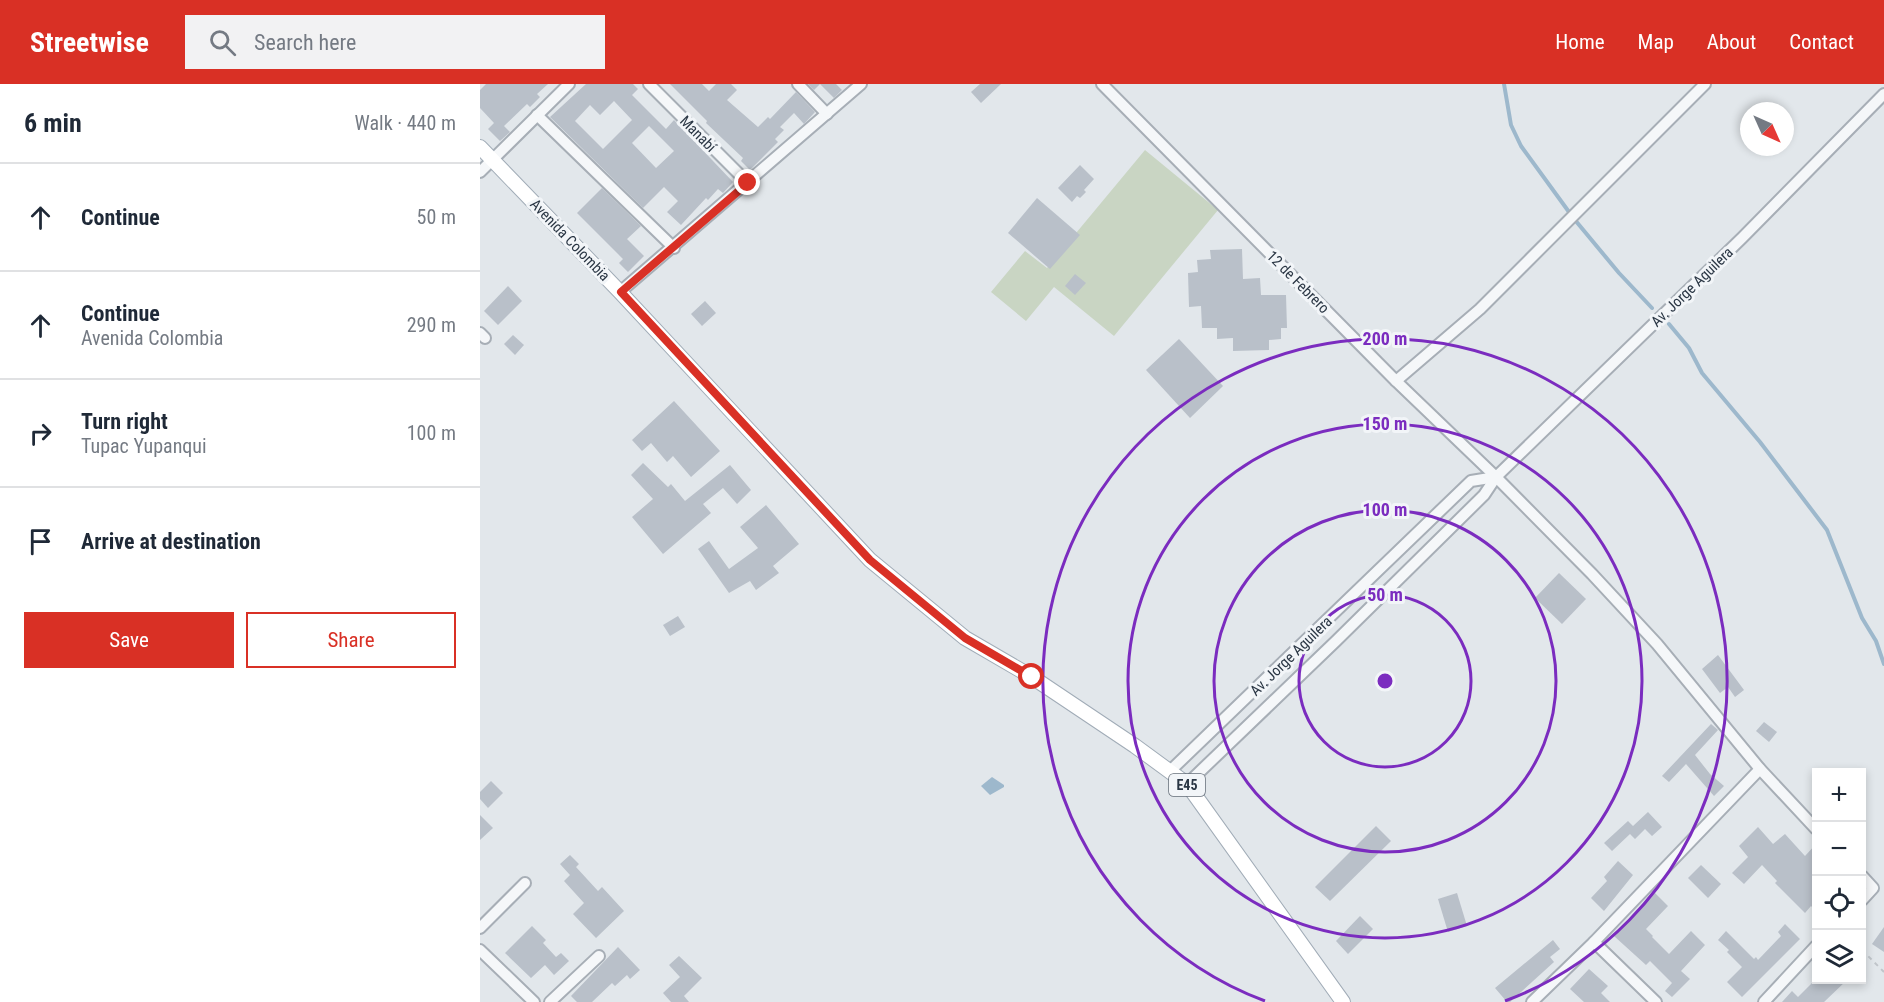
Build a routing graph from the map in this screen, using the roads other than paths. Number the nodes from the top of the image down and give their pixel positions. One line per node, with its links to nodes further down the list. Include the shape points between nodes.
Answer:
1 (569, 84): 9 (street)
2 (649, 84): 13 (street, Manabí)
3 (798, 84): 8 (street)
4 (861, 84): 8 (street)
5 (1102, 84): 16 (street, 12 de Febrero)
6 (1705, 84): 16 (street, via 1480,309)
7 (1884, 94): 17 (street, Av. Jorge Aguilera)
8 (827, 114): 13 (street)
9 (537, 115): 11 (street); 14 (street)
10 (480, 147): 11 (main road, Avenida Colombia / E45)
11 (492, 159): 12 (street); 15 (main road, Avenida Colombia / E45)
12 (480, 172)
13 (748, 183): 14 (street)
14 (674, 248): 15 (street)
15 (621, 292): 19 (main road, Avenida Colombia / E45, via 870,560 965,638 1032,677)
16 (1396, 381): 17 (street, 12 de Febrero)
17 (1496, 477): 18 (street, 12 de Febrero, via 1649,635); 19 (street, Av. Jorge Aguilera, via 1471,481); 20 (street, Av. Jorge Aguilera, via 1484,495)
18 (1760, 769): 21 (street, 12 de Febrero); 26 (street)
19 (1170, 771): 20 (main road, E45)
20 (1187, 784): 32 (main road, E45)
21 (1812, 825)
22 (1866, 880): 24 (street, via 1873,888)
23 (525, 883): 25 (street)
24 (1866, 896)
25 (480, 928)
26 (1594, 942): 33 (street); 34 (street)
27 (480, 950): 30 (street)
28 (1812, 950): 35 (street)
29 (599, 956): 31 (street)
30 (534, 1002)
31 (550, 1002)
32 (1343, 1002)
33 (1532, 1002)
34 (1656, 1002)
35 (1764, 1002)

